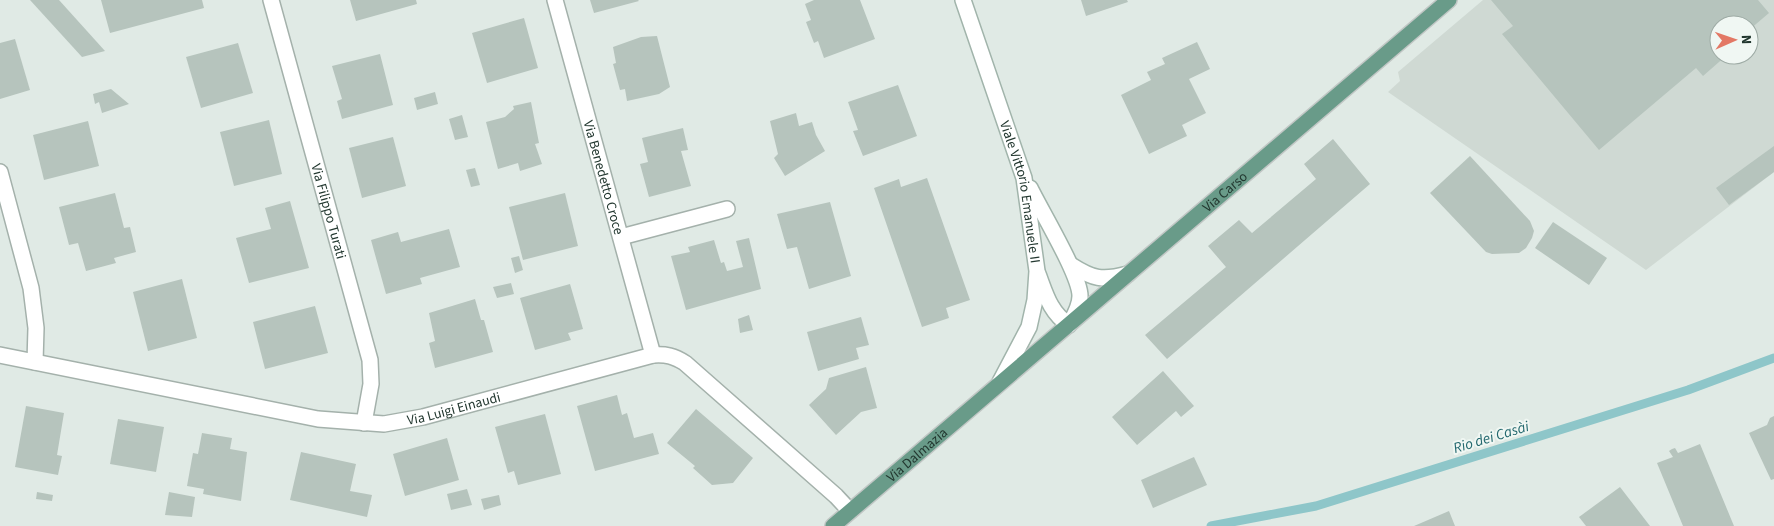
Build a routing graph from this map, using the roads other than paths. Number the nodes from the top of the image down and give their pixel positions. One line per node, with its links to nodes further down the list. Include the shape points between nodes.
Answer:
1 (271, 0): 17 (street, Via Filippo Turati, via 370,360 371,384)
2 (555, 0): 8 (street, Via Benedetto Croce)
3 (963, 0): 6 (street, Viale Vittorio Emanuele II)
4 (1449, 0): 11 (main road, Via Carso)
5 (0, 172): 15 (street, via 31,288)
6 (1024, 178): 9 (street); 10 (street, Viale Vittorio Emanuele II)
7 (727, 209): 8 (street)
8 (621, 237): 13 (street, Via Benedetto Croce)
9 (1069, 264): 11 (street, via 1086,275 1106,280); 12 (street, via 1078,279 1080,297)
10 (1037, 271): 12 (street, via 1049,305); 16 (street, Viale Vittorio Emanuele II, via 1029,327)
11 (1128, 274): 12 (main road, Via Carso)
12 (1069, 325): 16 (main road, Via Carso)
13 (653, 354): 17 (street, Via Luigi Einaudi, via 423,417 390,423); 18 (street, Via Luigi Einaudi, via 676,357 685,363)
14 (0, 355): 15 (street, Via Luigi Einaudi)
15 (36, 362): 17 (street, Via Luigi Einaudi, via 318,419)
16 (1000, 383): 18 (main road, Via Dalmazia)
17 (364, 423)
18 (850, 511): 19 (main road, Via Dalmazia)
19 (833, 526)

